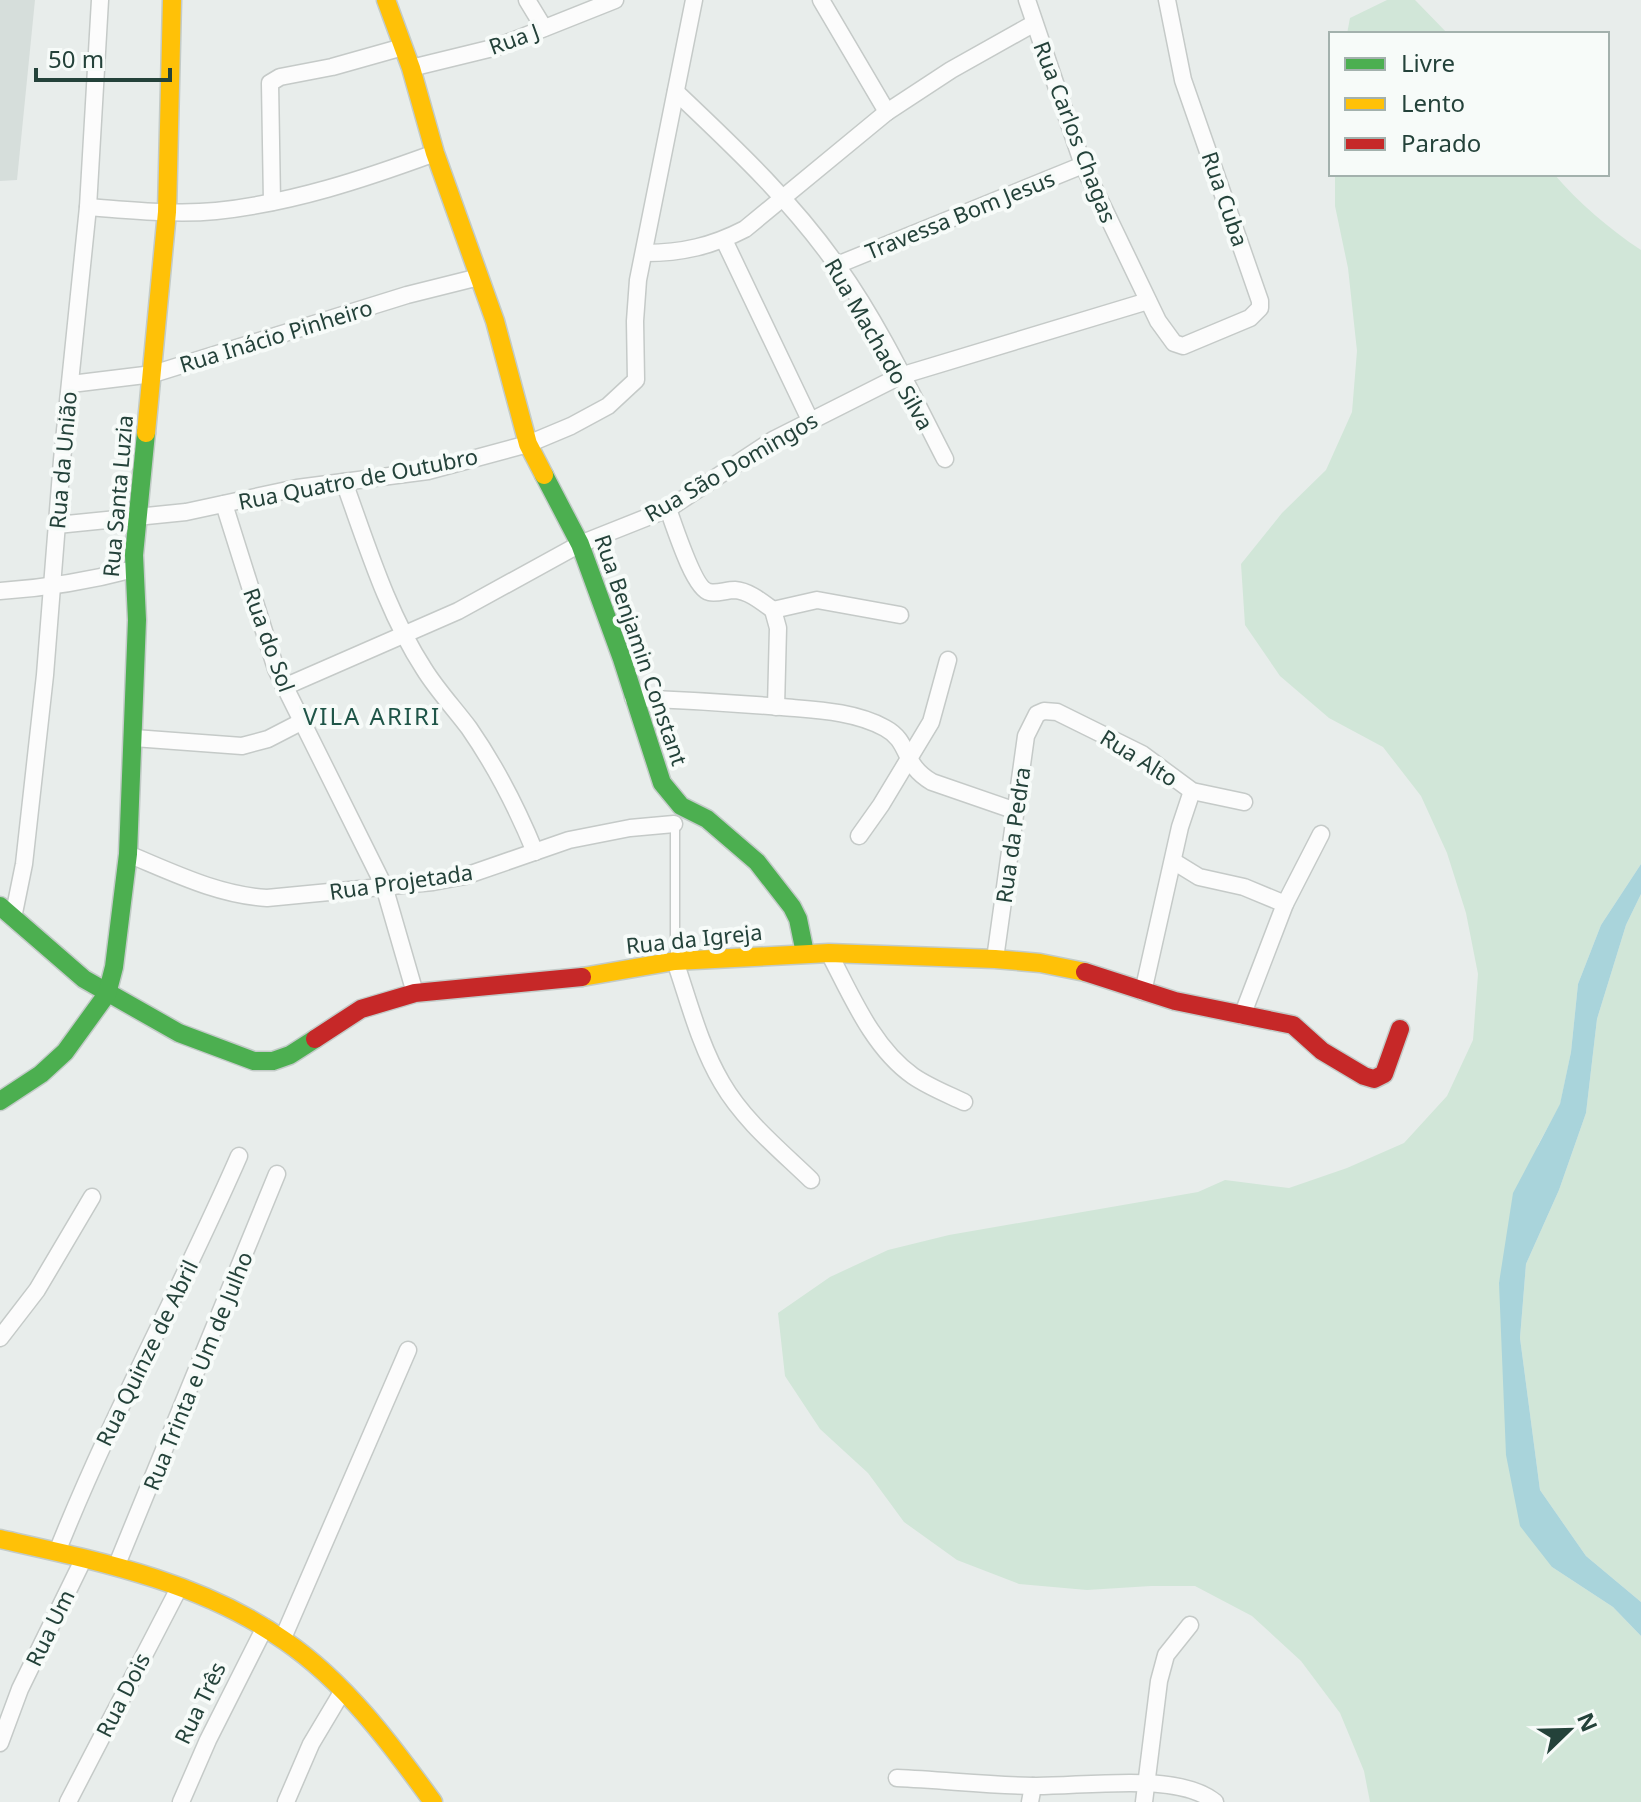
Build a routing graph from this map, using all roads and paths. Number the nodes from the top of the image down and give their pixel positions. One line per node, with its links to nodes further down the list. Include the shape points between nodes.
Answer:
1 (100, 0): 20 (street, Rua da União)
2 (172, 0): 21 (street, Rua Santa Luzia)
3 (386, 0): 12 (street, Rua Benjamin Constant)
4 (527, 0): 11 (street)
5 (615, 0): 11 (street, Rua J)
6 (694, 0): 14 (street)
7 (821, 0): 15 (street)
8 (1027, 0): 10 (street)
9 (1167, 0): 27 (street, Rua Cuba, via 1183,80 1260,301 1250,318)
10 (1033, 24): 15 (street, Rua Carlos Chagas); 17 (street, Rua Carlos Chagas)
11 (544, 28): 13 (street, Rua J, via 497,47)
12 (403, 47): 13 (street, Rua Benjamin Constant); 19 (street, via 270,83)
13 (411, 68): 16 (street, Rua Benjamin Constant)
14 (676, 92): 18 (street, Rua Machado Silva); 23 (street, Rua Quatro de Outubro)
15 (887, 112): 18 (street, Rua Carlos Chagas)
16 (435, 153): 19 (street, via 371,177); 25 (street, Rua Benjamin Constant)
17 (1083, 165): 24 (street, Travessa Bom Jesus); 26 (street, Rua Carlos Chagas)
18 (784, 198): 22 (street, Rua Carlos Chagas); 24 (street, Rua Machado Silva)
19 (272, 202): 21 (street)
20 (88, 207): 21 (street); 30 (street, Rua da União)
21 (167, 212): 28 (street, Rua Santa Luzia)
22 (724, 240): 23 (street, Rua Carlos Chagas, via 676,253); 31 (street)
23 (645, 253): 32 (street, Rua Quatro de Outubro, via 635,321 636,380 608,406)
24 (837, 265): 29 (street, Rua Machado Silva)
25 (479, 277): 28 (street, Rua Inácio Pinheiro); 32 (street, Rua Benjamin Constant)
26 (1148, 301): 27 (street, Rua Carlos Chagas); 29 (street, Rua São Domingos)
27 (1177, 345)
28 (153, 374): 30 (street, Rua Inácio Pinheiro); 37 (street, Rua Santa Luzia)
29 (900, 376): 31 (street, Rua São Domingos); 33 (street, Rua Machado Silva)
30 (71, 384): 38 (street, Rua da União)
31 (810, 420): 36 (street, Rua São Domingos)
32 (528, 444): 34 (street, Rua Quatro de Outubro, via 428,471); 39 (street, Rua Benjamin Constant)
33 (945, 459)
34 (344, 482): 35 (street, Rua Quatro de Outubro); 45 (street)
35 (224, 504): 37 (street, Rua Quatro de Outubro); 47 (street, Rua do Sol)
36 (668, 509): 39 (street, Rua São Domingos); 43 (street, via 704,590 737,590)
37 (138, 517): 38 (street, Rua Quatro de Outubro); 40 (street, Rua Santa Luzia)
38 (57, 525): 41 (street, Rua da União)
39 (580, 544): 45 (street, Rua São Domingos); 48 (street, Rua Benjamin Constant)
40 (134, 569): 41 (street); 52 (street, Rua Santa Luzia)
41 (51, 587): 42 (street); 66 (street, Rua da União, via 24,864)
42 (0, 591)
43 (773, 610): 44 (street, via 817,600); 49 (street, via 778,628)
44 (900, 615)
45 (404, 634): 47 (street, Rua São Domingos); 61 (street, via 497,772)
46 (948, 660): 53 (street, via 931,722)
47 (284, 687): 51 (street, Rua do Sol)
48 (633, 698): 49 (street); 56 (street, Rua Benjamin Constant, via 662,783)
49 (776, 707): 53 (street, via 819,710 884,727 898,737)
50 (1037, 714): 54 (street, Rua Alto, via 1057,712 1104,735 1142,754); 57 (street, Rua da Pedra, via 1026,736)
51 (301, 722): 52 (street, via 242,746); 64 (street, Rua do Sol)
52 (134, 738): 62 (street, Rua Santa Luzia)
53 (907, 758): 57 (street, via 932,782); 60 (street)
54 (1192, 791): 55 (street, Rua Alto); 63 (street)
55 (1244, 802)
56 (681, 806): 58 (lane); 67 (street, Rua Benjamin Constant, via 707,819 757,862 792,907)
57 (1016, 811): 69 (street, Rua da Pedra)
58 (674, 824): 61 (street, Rua Projetada, via 596,834); 70 (lane)
59 (1321, 834): 65 (street)
60 (859, 836)
61 (535, 852): 64 (street, Rua Projetada, via 465,876)
62 (128, 854): 64 (street, Rua Projetada, via 240,896); 73 (street, Rua Santa Luzia)
63 (1173, 861): 65 (street, via 1199,877); 71 (street)
64 (384, 886): 72 (street, Rua do Sol)
65 (1285, 904): 74 (street)
66 (6, 912): 73 (street, Rua da Igreja)
67 (805, 953): 68 (street, Rua da Igreja); 70 (street, Rua da Igreja)
68 (829, 953): 69 (street, Rua da Igreja); 77 (street, via 888,1052 911,1075)
69 (995, 959): 71 (street, Rua da Igreja, via 1081,971)
70 (675, 961): 72 (street, Rua da Igreja, via 590,976); 80 (street, via 722,1083 749,1120)
71 (1143, 992): 74 (street, Rua da Igreja)
72 (415, 993): 73 (street, Rua da Igreja, via 361,1009 273,1061 254,1061 179,1033)
73 (107, 994): 76 (street, via 65,1052)
74 (1242, 1016): 75 (street, Rua da Igreja, via 1293,1025 1322,1051 1374,1079 1384,1074)
75 (1400, 1029)
76 (0, 1101)
77 (964, 1102)
78 (239, 1156): 85 (street, Rua Quinze de Abril, via 102,1444)
79 (277, 1174): 87 (street, Rua Trinta e Um de Julho)
80 (811, 1180)
81 (92, 1197): 82 (street, via 37,1290)
82 (0, 1338)
83 (408, 1350): 91 (street)
84 (0, 1539): 85 (street)
85 (57, 1552): 86 (street)
86 (84, 1558): 87 (street); 93 (street, Rua Um, via 20,1689)
87 (116, 1567): 88 (street)
88 (179, 1588): 90 (street); 98 (street, Rua Dois)
89 (1190, 1625): 95 (street, via 1166,1655)
90 (265, 1627): 91 (street); 99 (street, Rua Três)
91 (283, 1638): 92 (street)
92 (342, 1692): 100 (street, via 311,1744); 101 (street)
93 (0, 1743)
94 (897, 1778): 96 (street)
95 (1146, 1783): 96 (street); 97 (street, via 1198,1791); 102 (street)
96 (1032, 1794)
97 (1213, 1800)
98 (68, 1802)
99 (181, 1802)
100 (286, 1802)
101 (433, 1802)
102 (1144, 1802)

